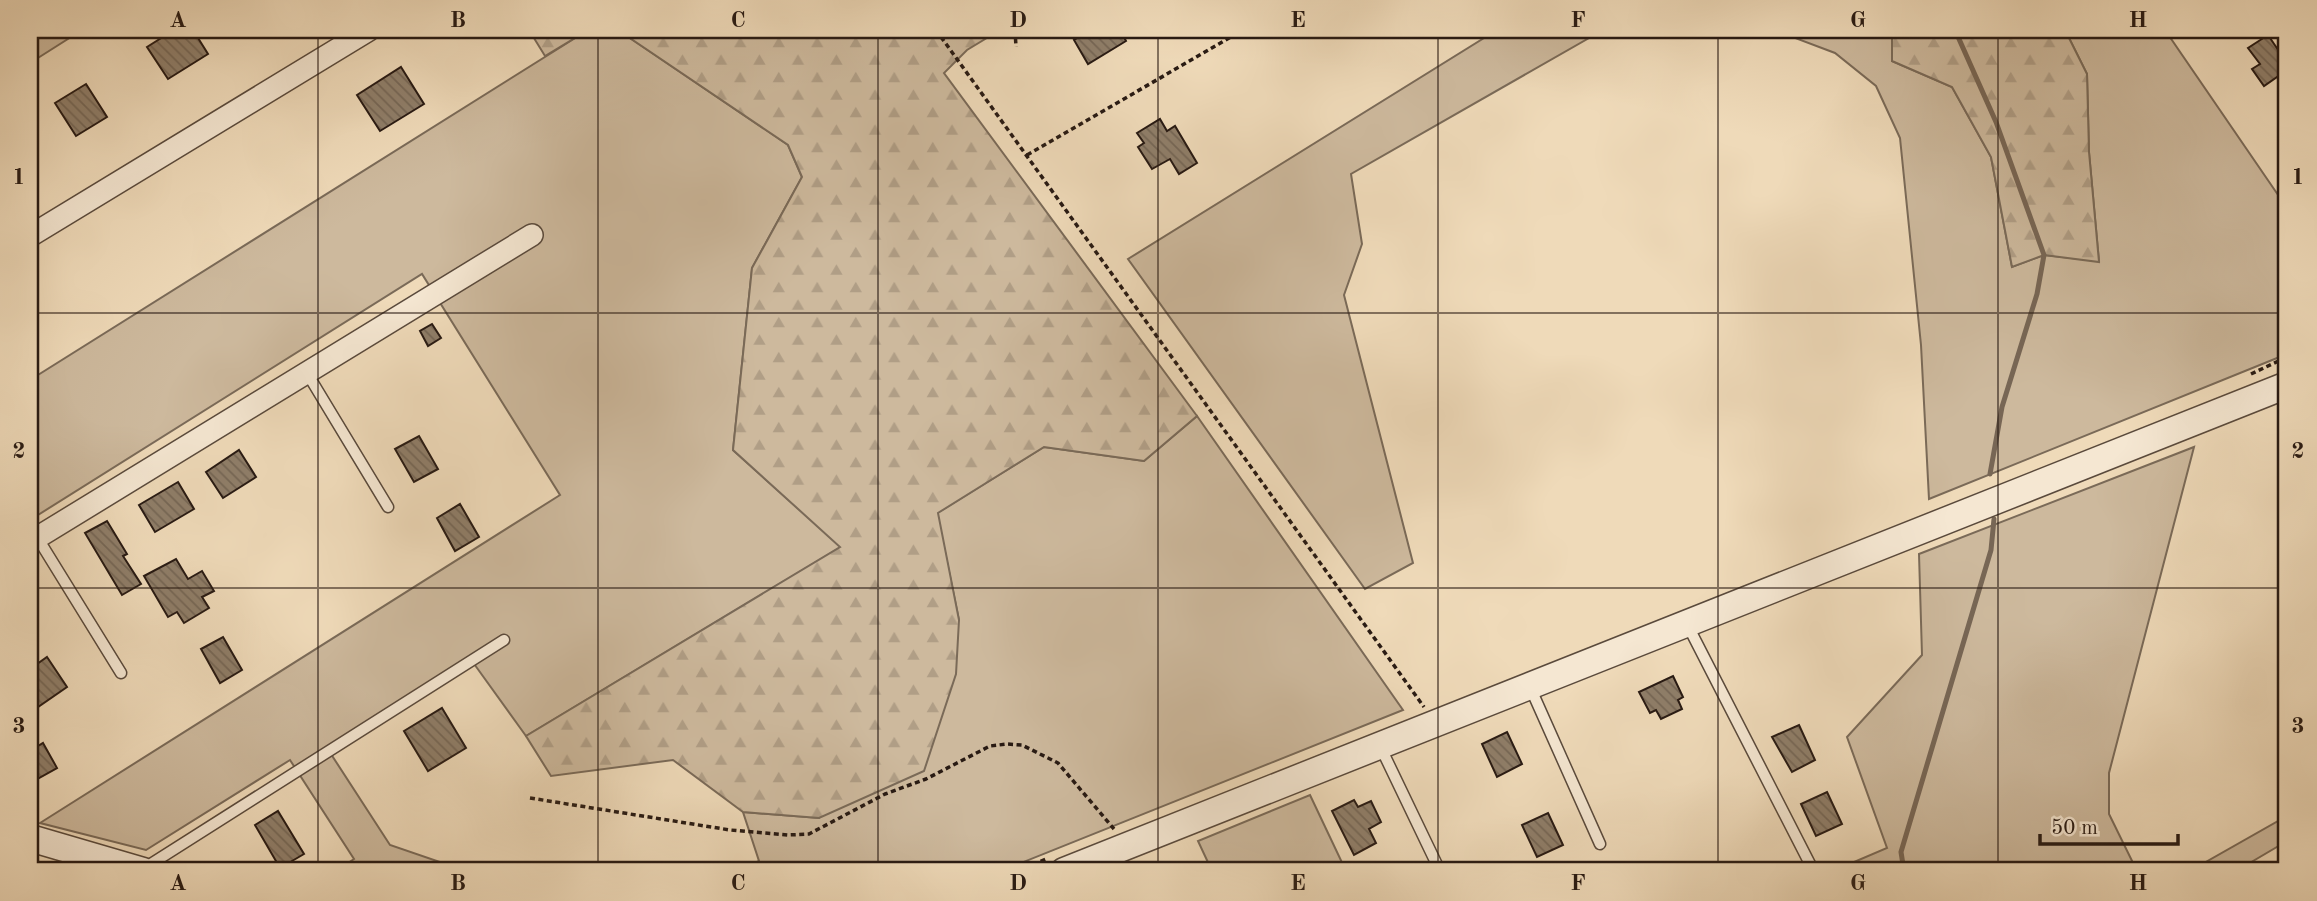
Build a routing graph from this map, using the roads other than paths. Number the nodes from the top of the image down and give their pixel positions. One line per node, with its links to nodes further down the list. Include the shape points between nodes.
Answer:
1 (369, 30): 3 (street)
2 (532, 235): 4 (street)
3 (30, 236)
4 (307, 373): 6 (lane); 7 (street)
5 (2287, 385): 8 (street)
6 (388, 507)
7 (34, 540): 10 (lane)
8 (1687, 624): 11 (street); 15 (lane)
9 (504, 640): 16 (lane)
10 (121, 673)
11 (1530, 687): 12 (street); 14 (lane)
12 (1380, 747): 17 (street); 18 (lane)
13 (30, 838): 16 (street)
14 (1600, 844)
15 (1810, 864)
16 (142, 871)
17 (1065, 871)
18 (1440, 871)

